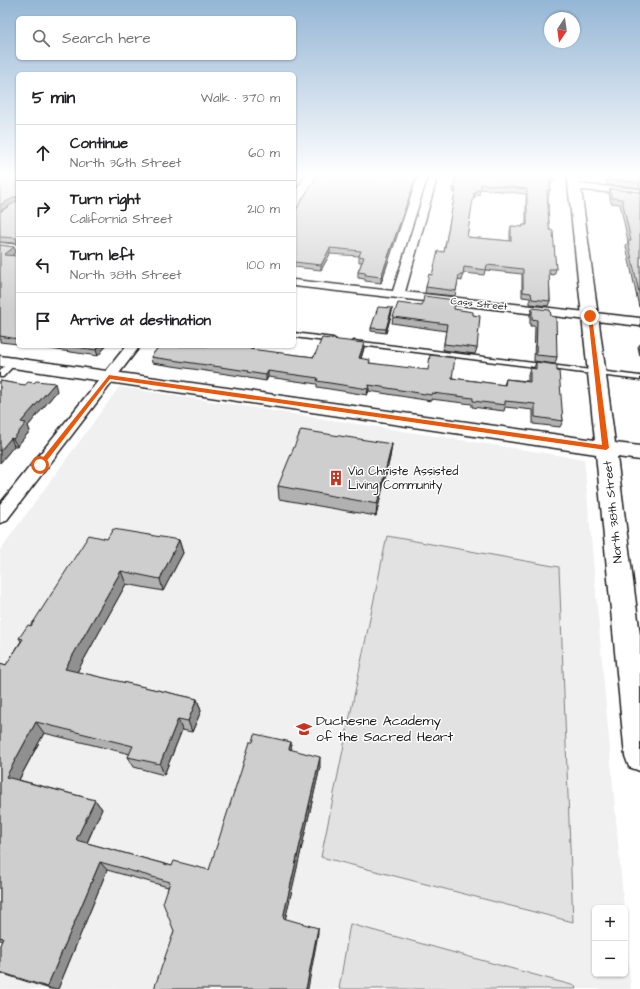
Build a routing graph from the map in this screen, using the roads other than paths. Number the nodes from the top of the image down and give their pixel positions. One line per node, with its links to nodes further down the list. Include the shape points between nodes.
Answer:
1 (420, 220): 6 (street)
2 (578, 220): 7 (street, North 38th Street)
3 (0, 246): 4 (street)
4 (16, 248)
5 (296, 283): 6 (street, Cass Street)
6 (398, 295): 7 (street, Cass Street)
7 (590, 316): 8 (street, Cass Street); 12 (street, North 38th Street)
8 (640, 322)
9 (296, 335): 12 (lane)
10 (131, 348): 13 (street)
11 (4, 366): 13 (street)
12 (597, 373): 14 (lane); 15 (street, North 38th Street)
13 (109, 377): 15 (street); 17 (street)
14 (640, 378)
15 (606, 448): 16 (street); 18 (street, North 38th Street)
16 (640, 453)
17 (0, 516)
18 (638, 731): 19 (street, North 38th Street)
19 (640, 756)

